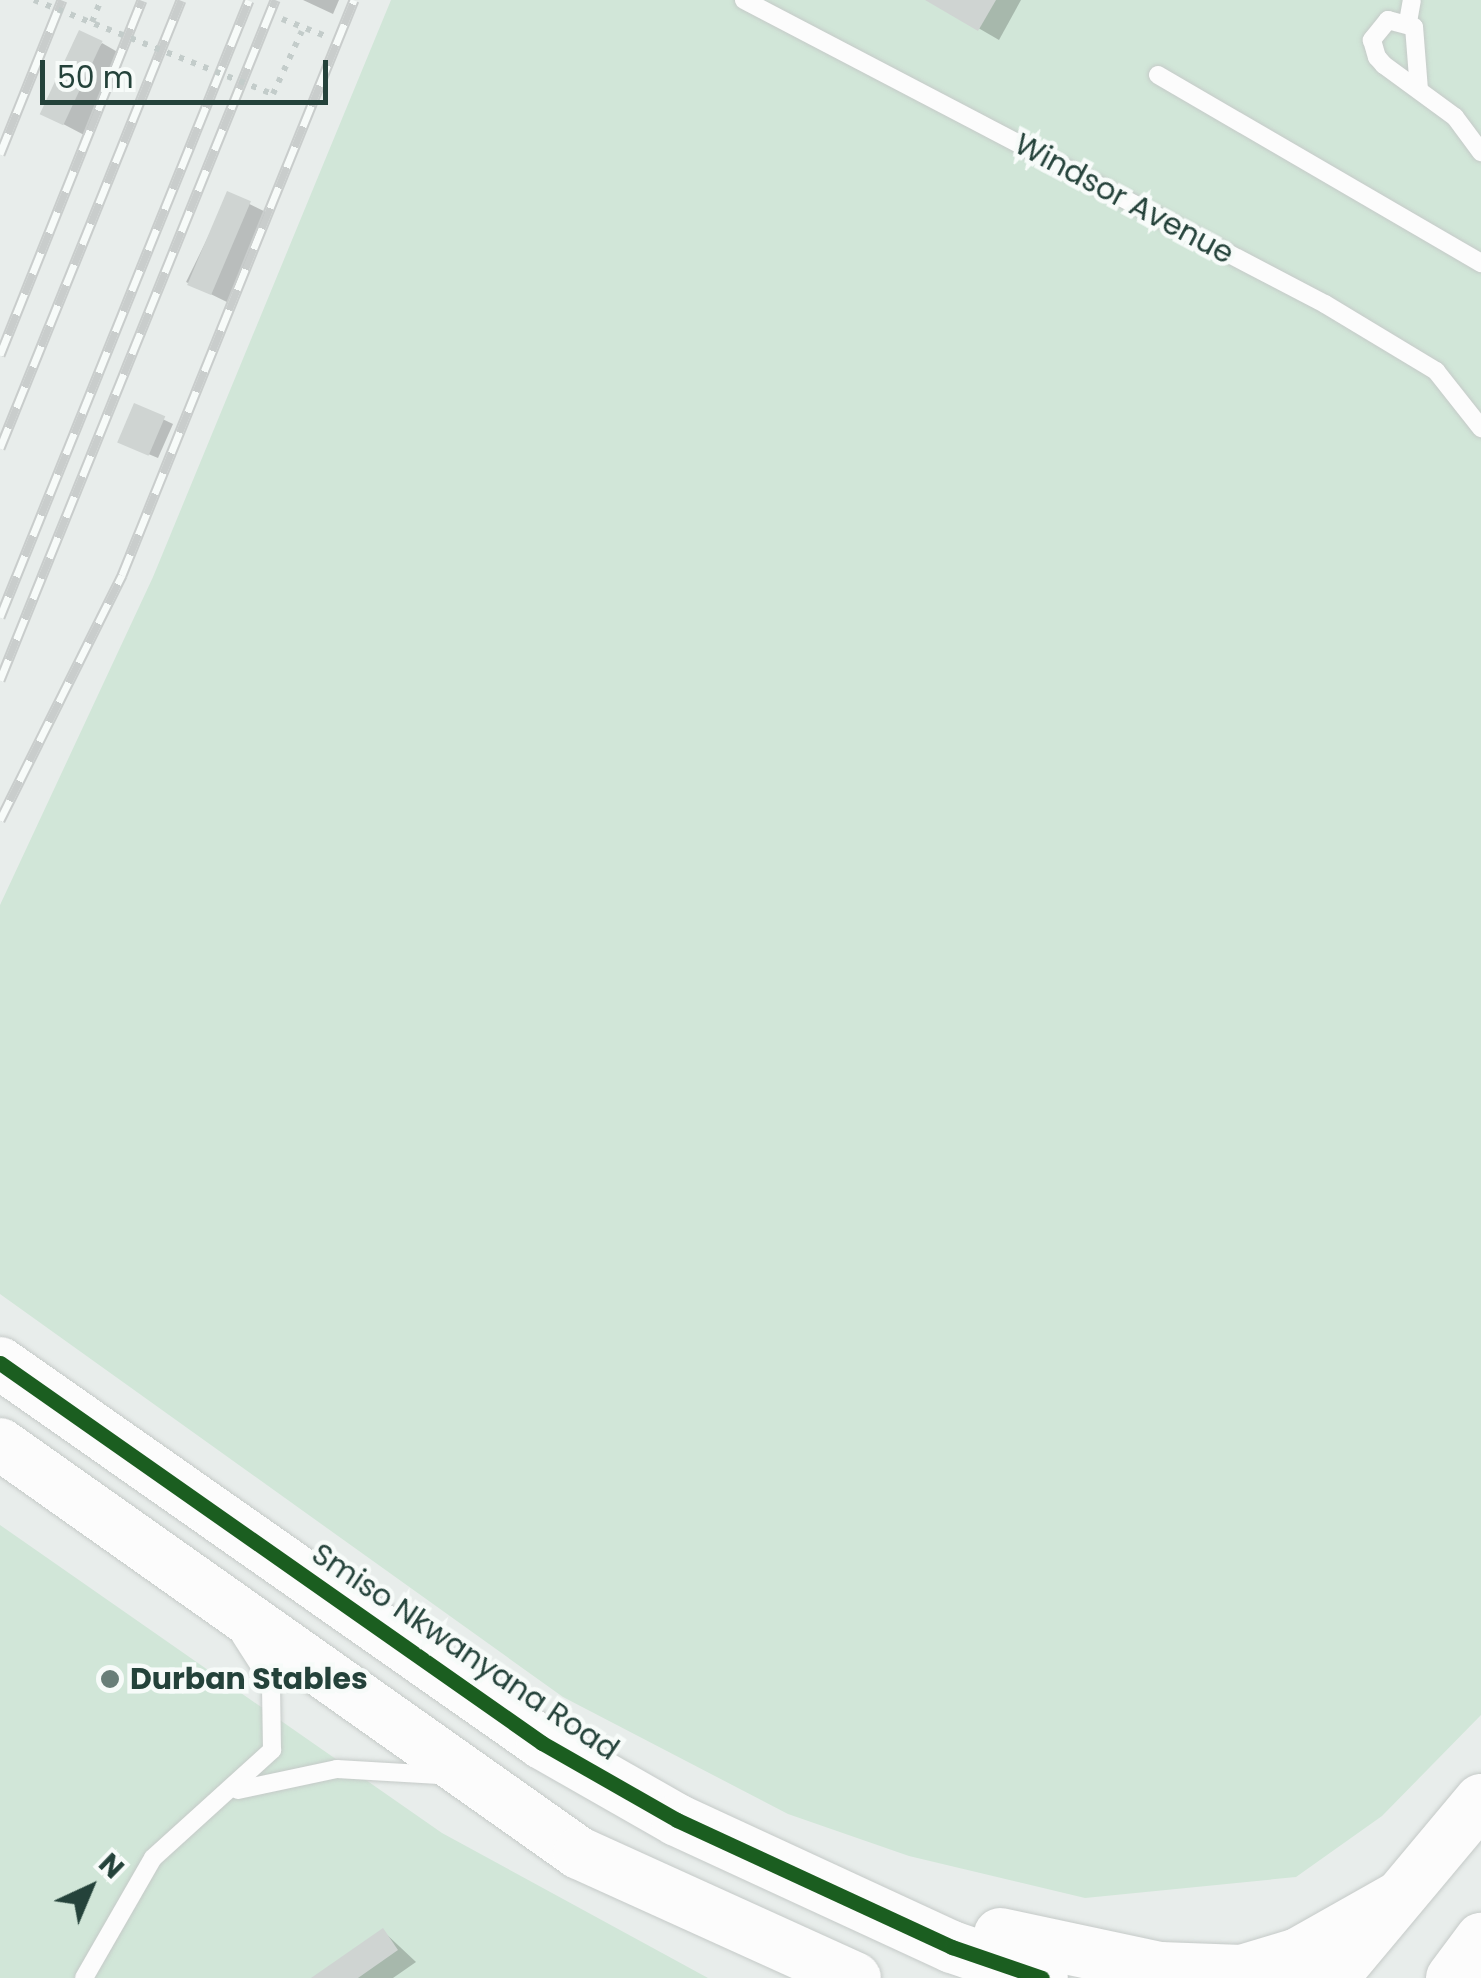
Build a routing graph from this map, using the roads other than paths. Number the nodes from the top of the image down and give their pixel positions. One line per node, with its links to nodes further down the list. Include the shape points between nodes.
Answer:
1 (744, 0): 8 (lane, Windsor Avenue, via 1325,304 1436,371)
2 (1412, 0): 3 (lane)
3 (1408, 22): 5 (lane); 5 (lane, via 1388,20 1373,49)
4 (1158, 75): 7 (lane)
5 (1419, 90): 6 (lane)
6 (1481, 152)
7 (1481, 263)
8 (1481, 428)
9 (0, 1363): 16 (street, Smiso Nkwanyana Road, via 542,1743 676,1820)
10 (0, 1444): 11 (street)
11 (222, 1608): 12 (street); 13 (lane, via 276,1706 272,1750)
12 (464, 1779): 13 (lane, via 337,1768); 19 (street, via 579,1853)
13 (238, 1790): 18 (lane, via 153,1858)
14 (1481, 1800): 15 (street)
15 (1397, 1898): 16 (street, via 1298,1954 1242,1970 1160,1968 965,1926); 21 (street)
16 (909, 1928): 20 (street, Smiso Nkwanyana Road)
17 (1481, 1939): 22 (street)
18 (84, 1978)
19 (855, 1978)
20 (1042, 1978)
21 (1332, 1978)
22 (1452, 1978)

